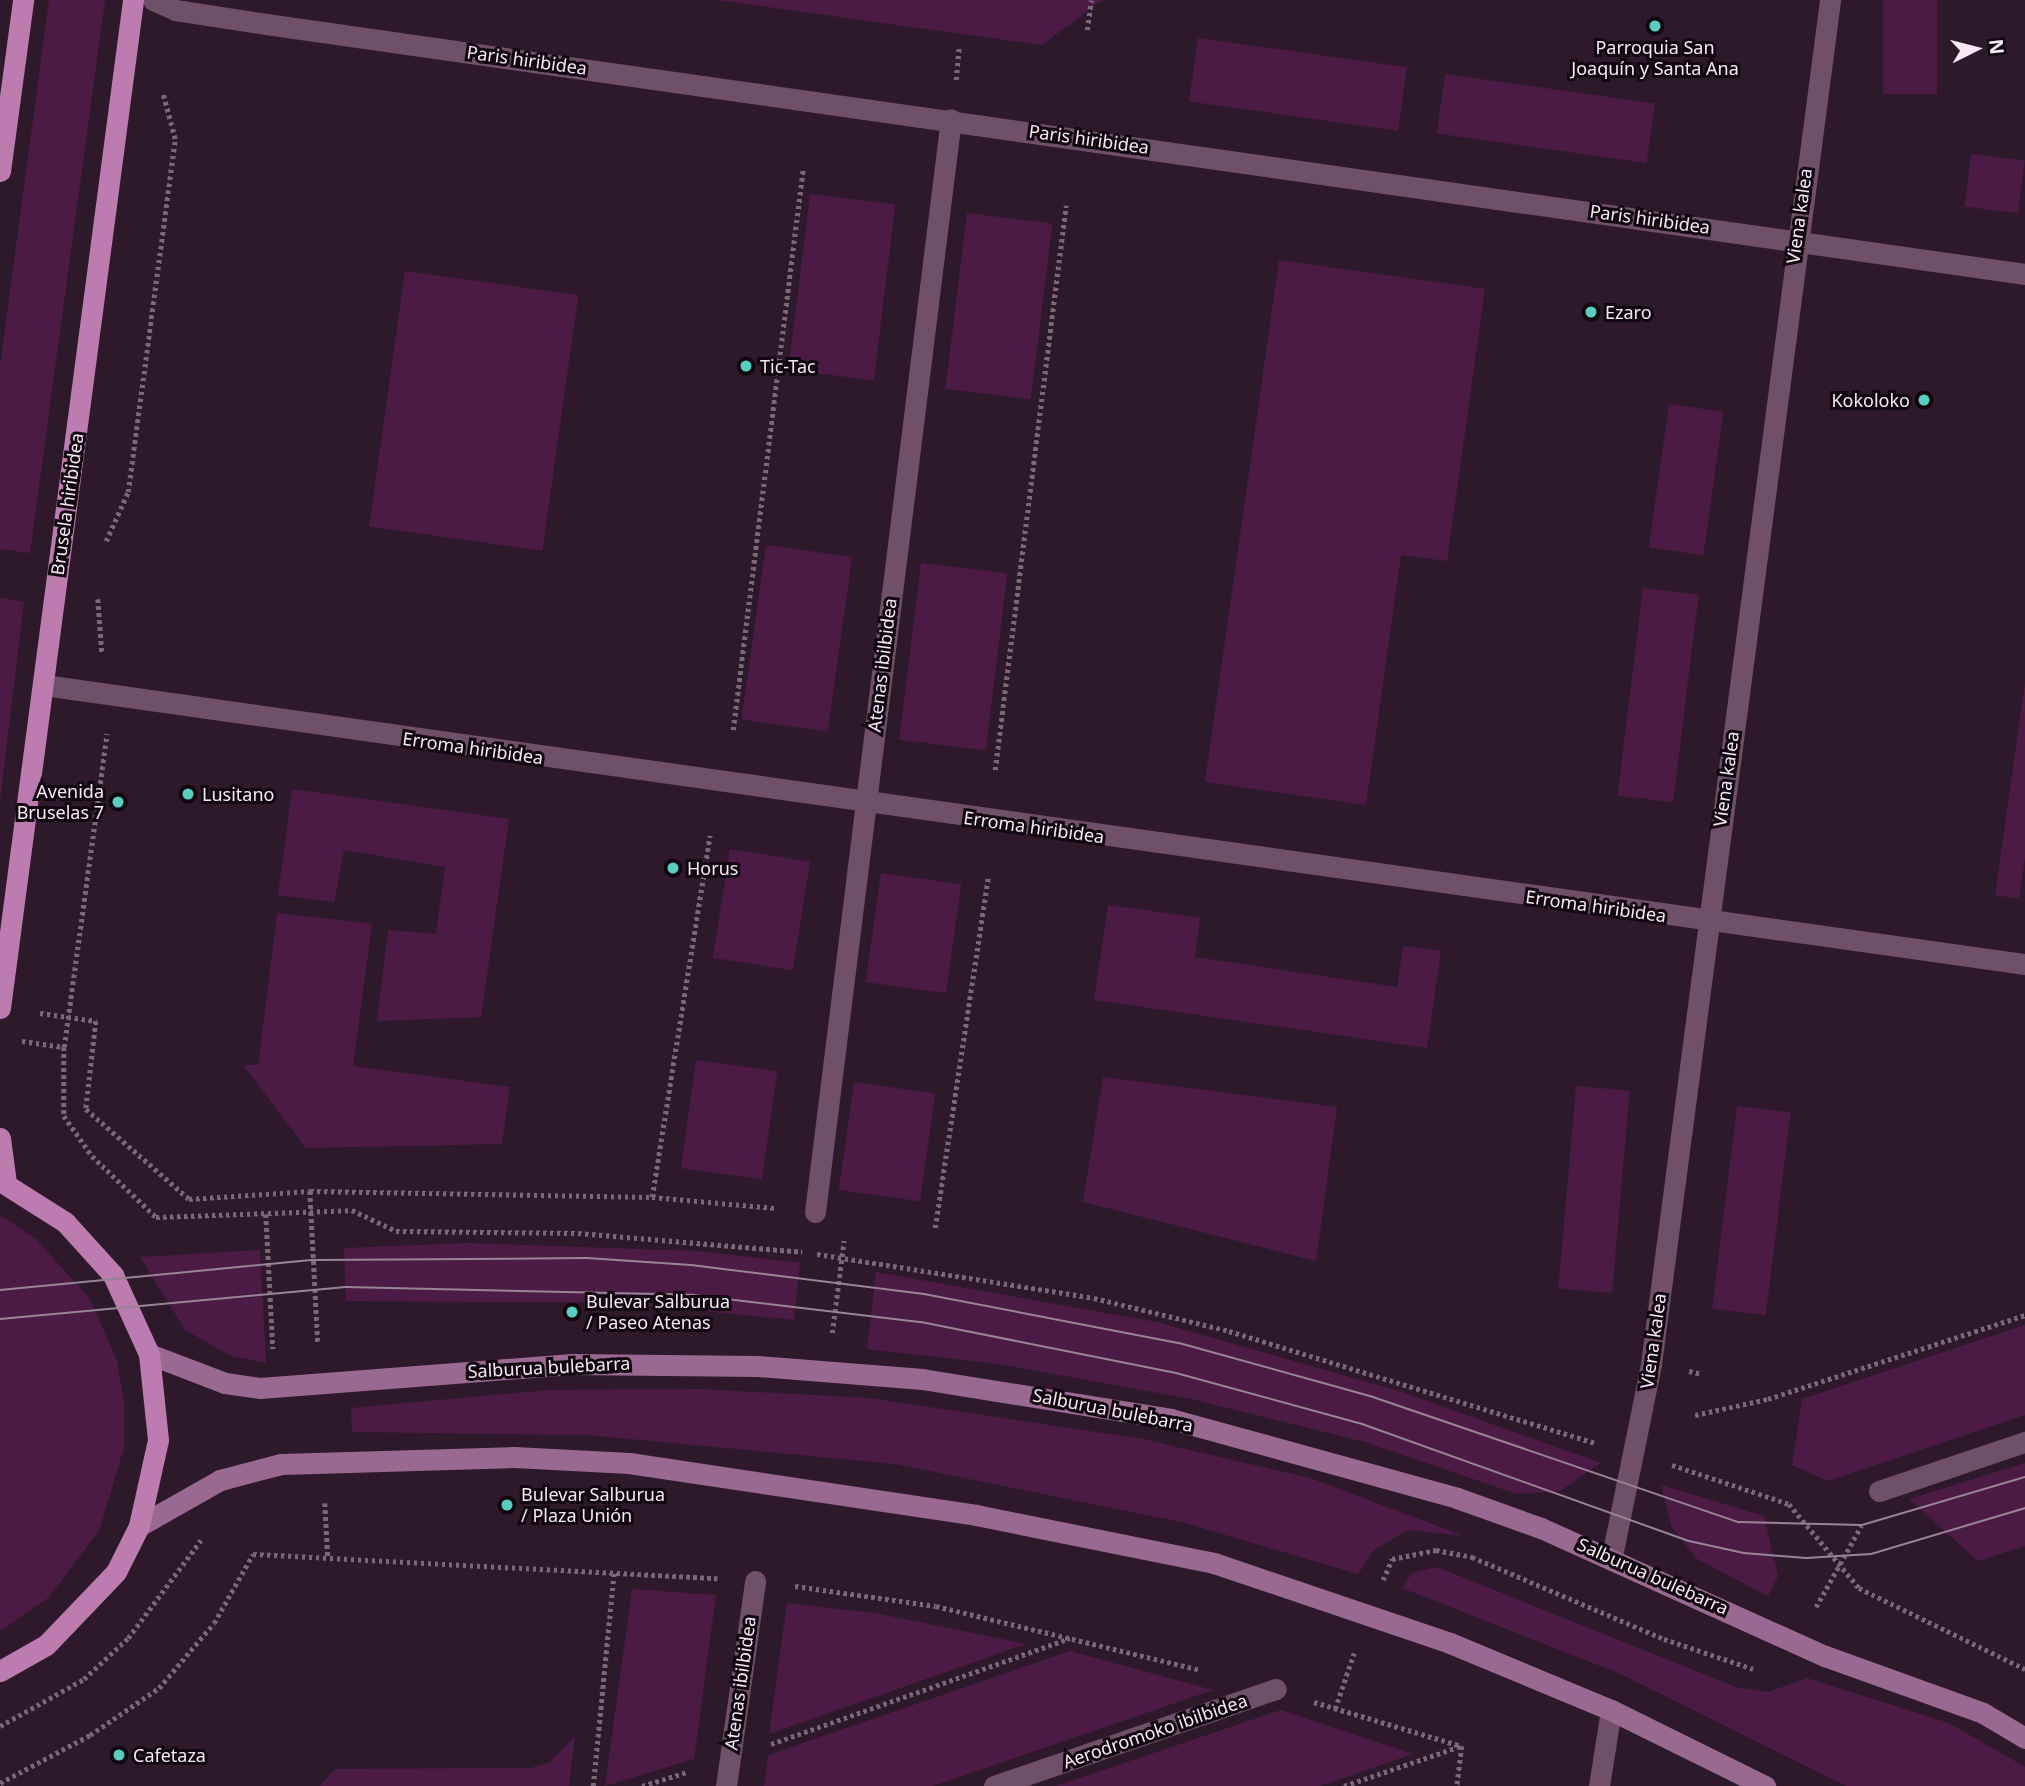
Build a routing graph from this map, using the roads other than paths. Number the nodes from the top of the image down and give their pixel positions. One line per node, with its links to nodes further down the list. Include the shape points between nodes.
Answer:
1 (23, 0): 6 (main road)
2 (133, 0): 9 (main road, Brusela hiribidea)
3 (153, 0): 5 (street, Paris hiribidea, via 253,22)
4 (1830, 0): 7 (street, Viena kalea)
5 (951, 119): 7 (street, Paris hiribidea); 10 (street, Atenas ibilbidea)
6 (0, 172)
7 (1795, 242): 8 (street, Paris hiribidea); 11 (street, Viena kalea)
8 (2025, 274)
9 (44, 685): 10 (street, Erroma hiribidea); 13 (main road, Brusela hiribidea)
10 (866, 803): 11 (street, Erroma hiribidea); 16 (street, Atenas ibilbidea)
11 (1707, 921): 12 (street, Erroma hiribidea); 21 (street, Viena kalea, via 1634,1453)
12 (2025, 964)
13 (0, 1007)
14 (0, 1138): 15 (main road)
15 (3, 1182): 17 (main road, via 65,1222 90,1247 128,1303)
16 (815, 1212)
17 (149, 1353): 20 (main road, via 158,1440); 21 (main road, Salburua bulebarra, via 225,1383 260,1388 596,1363 758,1366 922,1379 1065,1399 1259,1439 1457,1497)
18 (2025, 1442): 19 (street)
19 (1879, 1491)
20 (139, 1526): 23 (main road, via 116,1572 84,1612 46,1645); 25 (main road, via 220,1480 281,1464 514,1457 629,1462 976,1516 1214,1563 1366,1615)
21 (1612, 1556): 26 (main road, Salburua bulebarra, via 1796,1642 1983,1713)
22 (755, 1581): 27 (street, Atenas ibilbidea)
23 (0, 1671)
24 (1276, 1689): 28 (street, Aerodromoko ibilbidea)
25 (1611, 1710): 29 (street); 30 (main road)
26 (2025, 1738)
27 (726, 1786)
28 (994, 1786)
29 (1599, 1786)
30 (1765, 1786)

